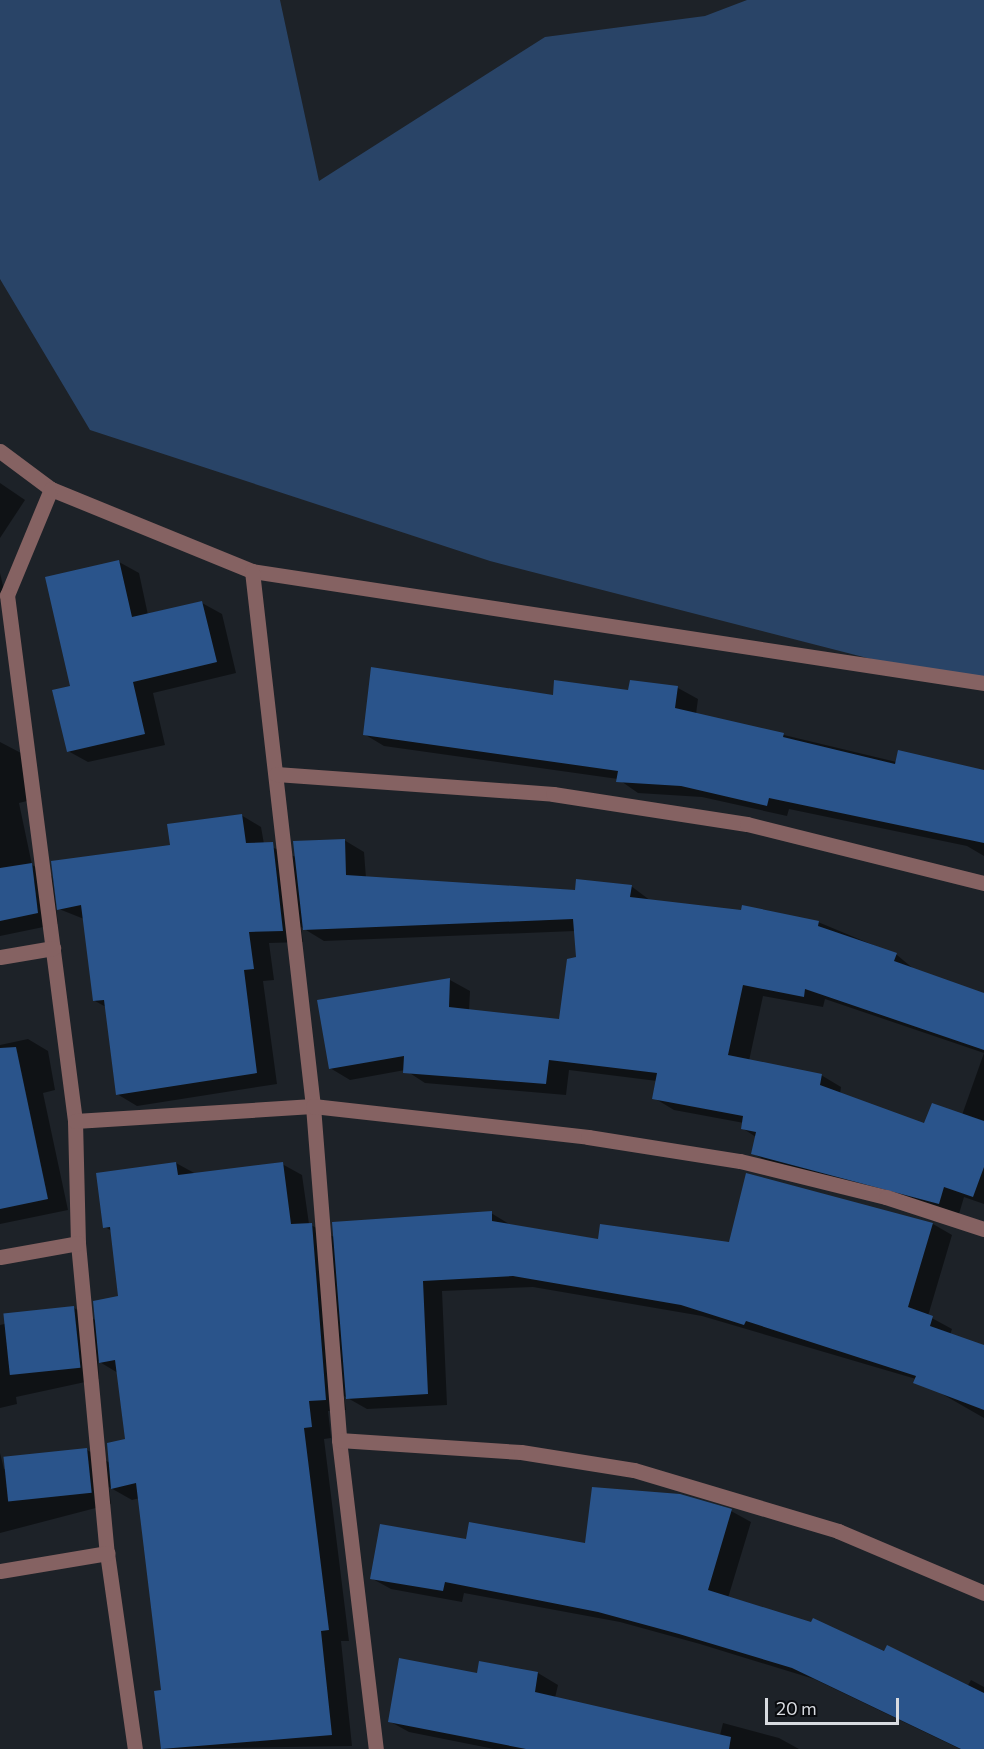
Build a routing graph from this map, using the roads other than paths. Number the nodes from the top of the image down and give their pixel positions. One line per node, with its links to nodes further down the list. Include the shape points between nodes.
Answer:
1 (0, 451): 2 (street)
2 (51, 489): 3 (street); 4 (street, via 7,595)
3 (252, 571): 5 (street); 6 (street)
4 (7, 654): 8 (street)
5 (984, 683)
6 (276, 774): 7 (street, via 553,794 747,824); 10 (street)
7 (984, 883)
8 (53, 948): 9 (street); 11 (street)
9 (0, 957)
10 (313, 1106): 11 (street); 12 (street, via 588,1137 740,1161 886,1197); 15 (street)
11 (75, 1121): 13 (street)
12 (984, 1229)
13 (78, 1243): 14 (street); 16 (street)
14 (0, 1257)
15 (339, 1440): 18 (street, via 521,1452 634,1470 838,1531); 20 (street)
16 (107, 1553): 17 (street); 19 (street)
17 (0, 1571)
18 (984, 1593)
19 (135, 1749)
20 (375, 1749)

